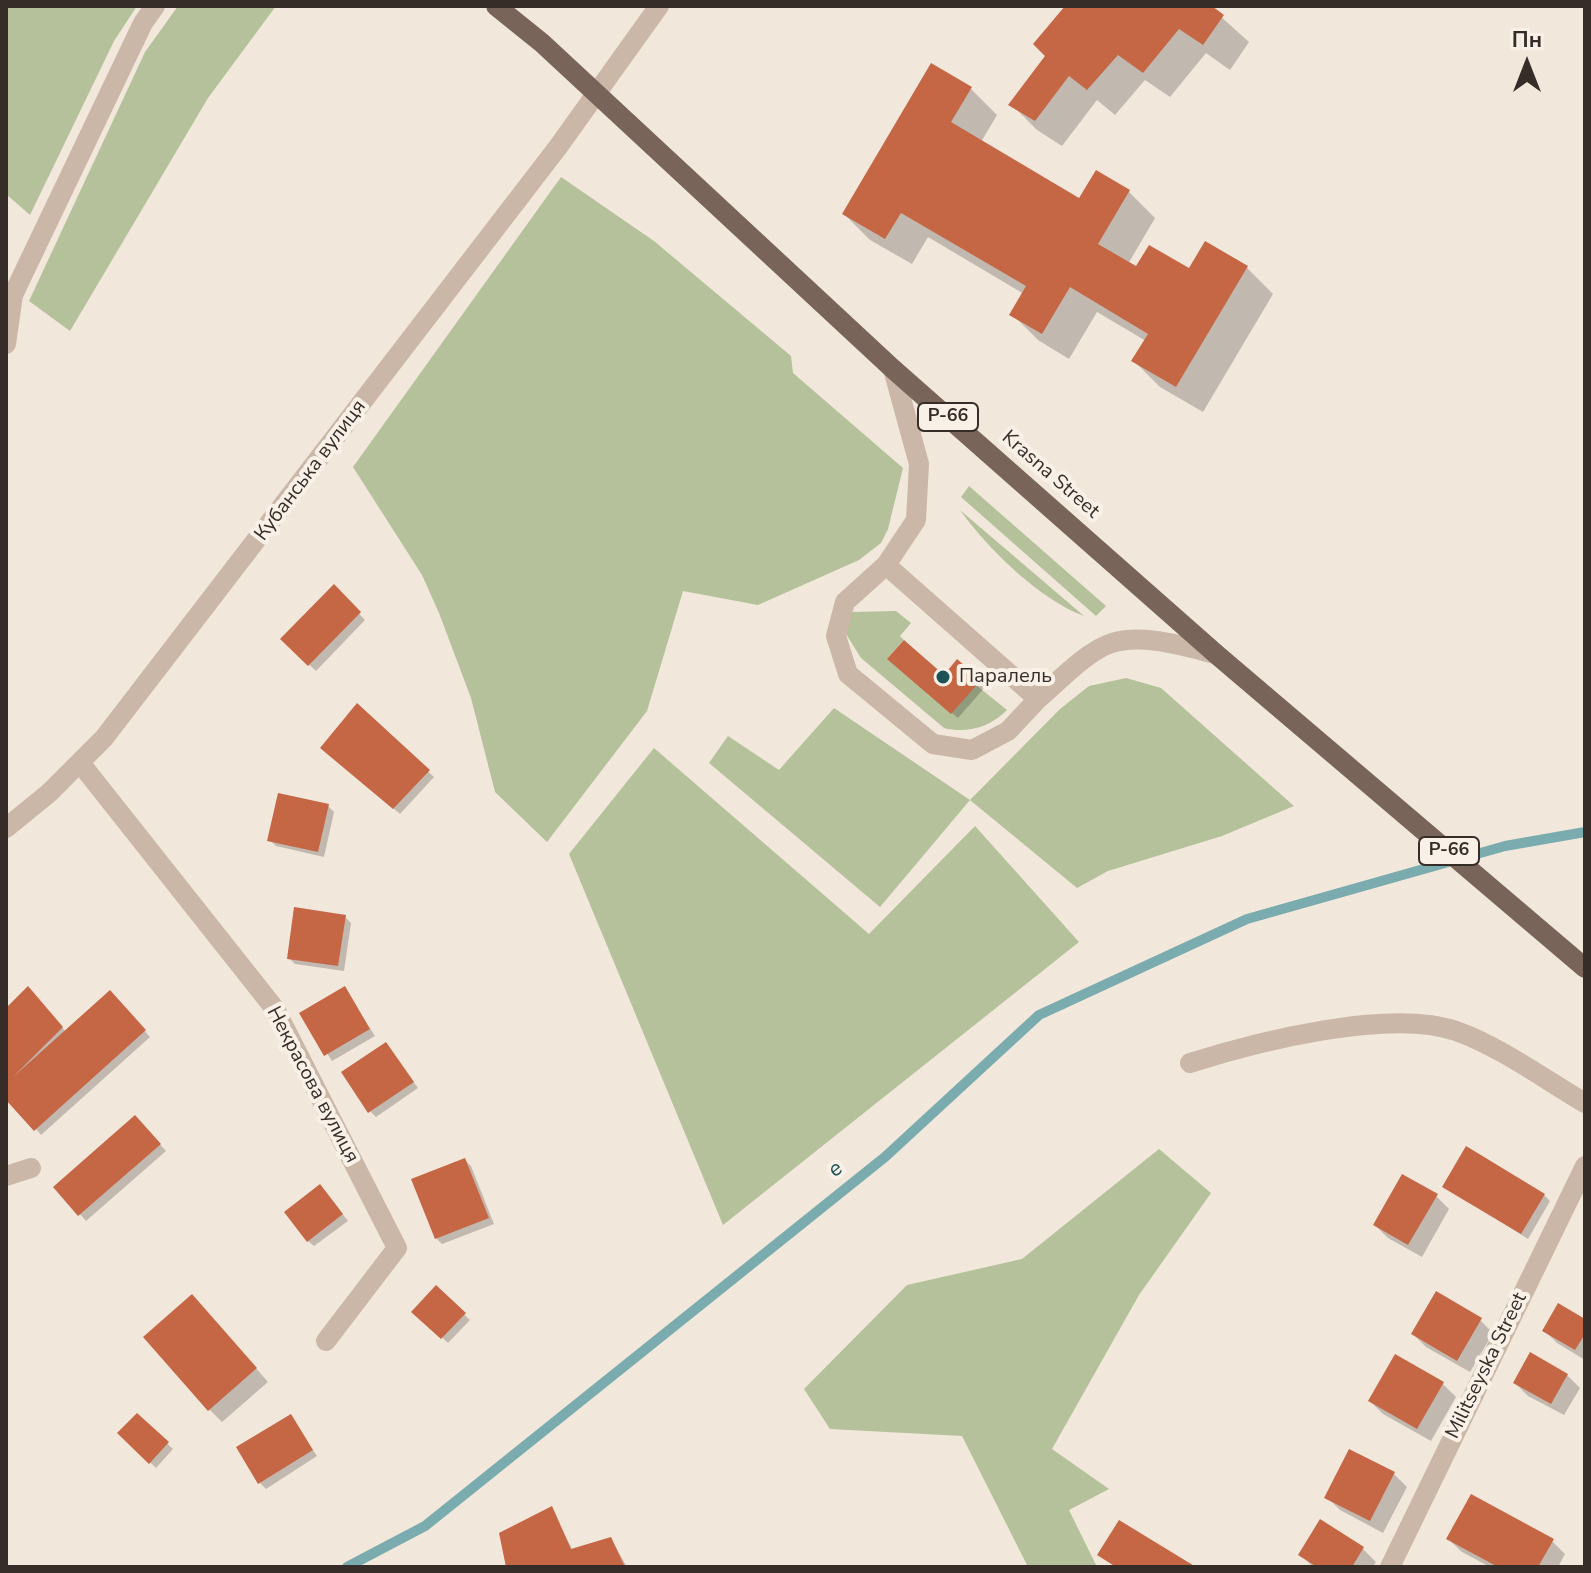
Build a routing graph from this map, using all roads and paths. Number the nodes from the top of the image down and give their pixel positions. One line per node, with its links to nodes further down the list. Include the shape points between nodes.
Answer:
1 (155, 6): 5 (street, via 13,295)
2 (496, 6): 4 (main road, Krasna Street / Р-66)
3 (659, 6): 4 (street, Кубанська вулиця)
4 (596, 95): 6 (main road, Krasna Street / Р-66); 10 (street, Кубанська вулиця, via 313,470)
5 (6, 344)
6 (893, 369): 7 (street, via 919,464 916,520); 8 (main road, Krasna Street / Р-66)
7 (886, 565): 9 (street); 9 (street, via 845,602 836,636 848,674 933,744 972,750 1008,731)
8 (1216, 654): 9 (street, via 1163,641 1112,642); 12 (main road, Krasna Street / Р-66)
9 (1038, 699)
10 (81, 764): 11 (street, Кубанська вулиця); 18 (street, Некрасова вулиця, via 275,1009 397,1248)
11 (6, 828)
12 (1585, 968)
13 (1190, 1063): 14 (street, via 1303,1032 1420,1025 1454,1031)
14 (1585, 1103)
15 (1585, 1166): 19 (street, Militseyska Street)
16 (31, 1168): 17 (street)
17 (6, 1176)
18 (326, 1341)
19 (1390, 1567)

